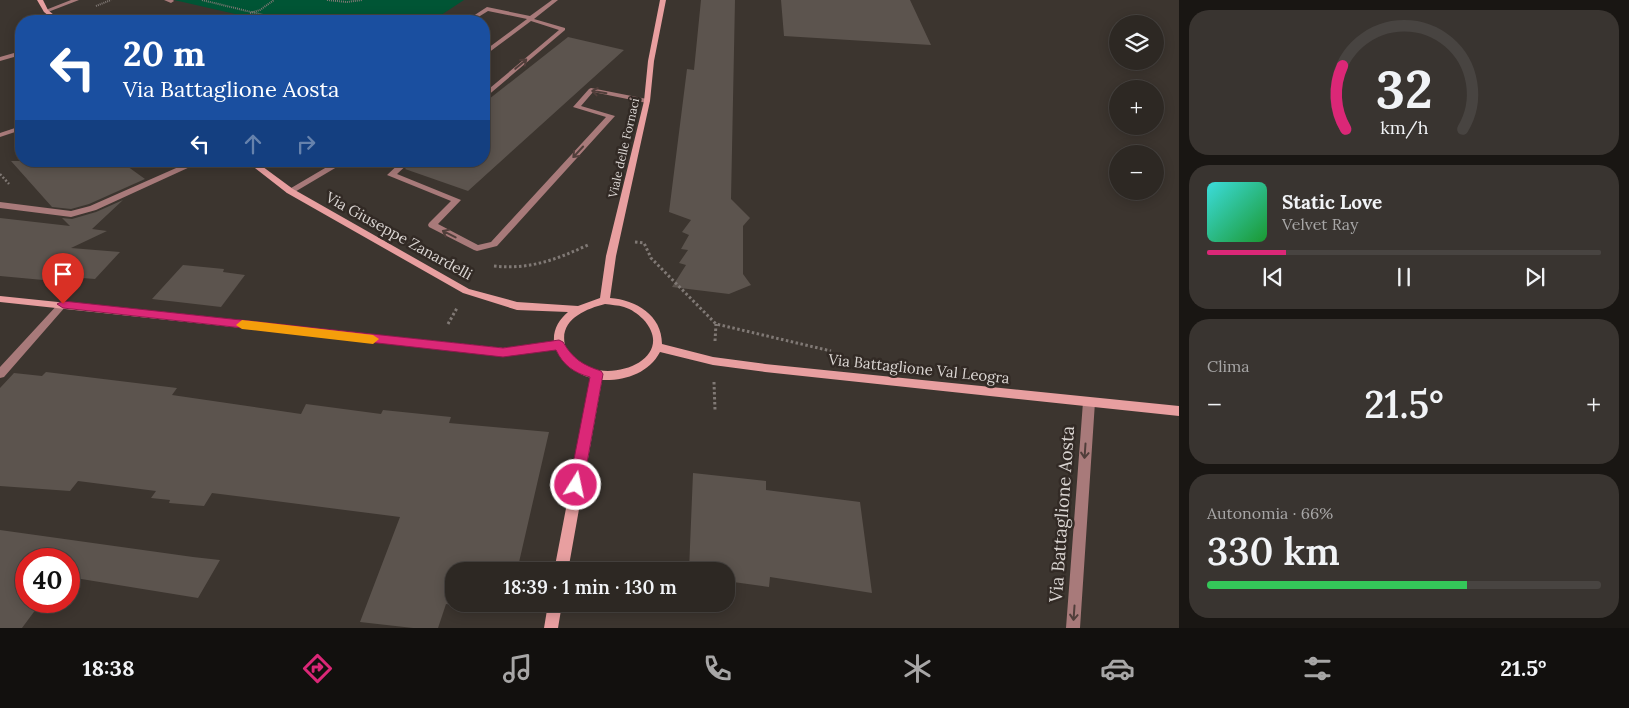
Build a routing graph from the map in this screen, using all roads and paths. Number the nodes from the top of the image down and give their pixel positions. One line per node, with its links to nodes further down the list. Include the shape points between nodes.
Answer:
1 (40, 0): 9 (street)
2 (76, 0): 9 (street)
3 (202, 0): 10 (path)
4 (274, 0): 10 (path)
5 (327, 0): 6 (path)
6 (362, 0)
7 (555, 0): 14 (street)
8 (663, 0): 21 (street, Viale delle Fornaci)
9 (46, 11): 11 (street)
10 (249, 13): 12 (path)
11 (51, 15)
12 (259, 15)
13 (477, 15): 14 (street, via 487,8)
14 (531, 18): 16 (street); 20 (street, one-way to 14, via 563,29)
15 (490, 45): 16 (street)
16 (495, 46): 17 (street)
17 (490, 50)
18 (15, 55): 19 (street)
19 (0, 59)
20 (490, 91)
21 (647, 101): 27 (street, one-way to 27, via 591,90 576,108 611,116 494,244 477,248 432,225 457,200 391,175); 30 (street, Viale delle Fornaci)
22 (15, 130): 23 (street)
23 (0, 135)
24 (185, 167): 29 (street, via 93,208 71,214)
25 (258, 167): 28 (street, Via Giuseppe Zanardelli)
26 (332, 167): 28 (street)
27 (400, 167)
28 (290, 191): 32 (street, Via Giuseppe Zanardelli)
29 (0, 205)
30 (615, 241): 31 (path, via 599,240 548,264 530,268); 34 (street, Viale delle Fornaci); 40 (path, via 644,243 651,258 716,324)
31 (491, 266)
32 (466, 290): 36 (street, Via Giuseppe Zanardelli, via 517,306); 38 (path)
33 (0, 299): 35 (street)
34 (605, 301): 36 (street); 39 (street, via 627,304 645,314 657,330)
35 (63, 304): 38 (street); 41 (street)
36 (577, 309): 37 (street, via 565,319 559,331)
37 (559, 345): 38 (street, via 503,352); 42 (street, via 572,364)
38 (435, 346)
39 (658, 347): 42 (street, via 636,370 616,375); 43 (street, Via Battaglione Val Leogra, via 714,361 765,368)
40 (836, 352)
41 (0, 374)
42 (597, 374): 45 (street)
43 (1089, 402): 44 (street, Via Battaglione Val Leogra); 48 (street, Via Battaglione Aosta, one-way to 48)
44 (1179, 411)
45 (563, 562)
46 (554, 612): 47 (street)
47 (551, 628)
48 (1073, 628)

